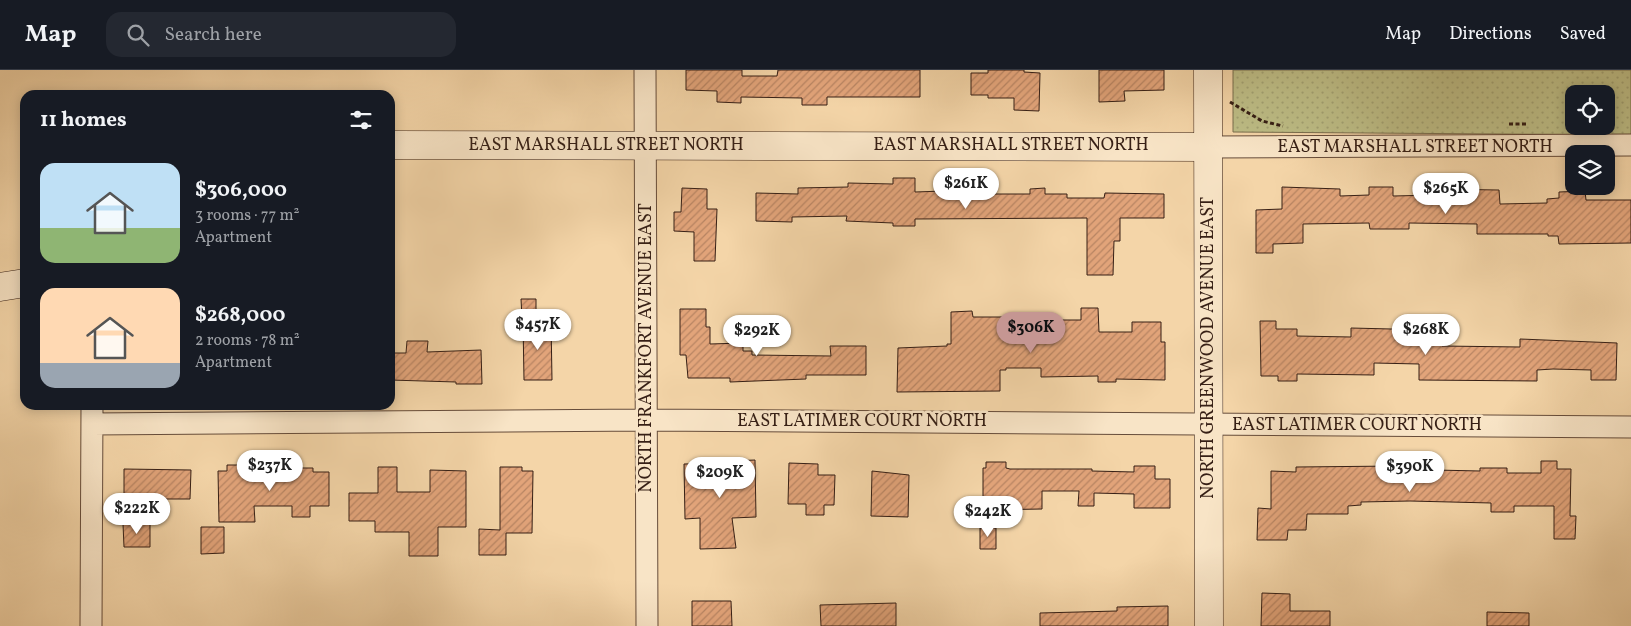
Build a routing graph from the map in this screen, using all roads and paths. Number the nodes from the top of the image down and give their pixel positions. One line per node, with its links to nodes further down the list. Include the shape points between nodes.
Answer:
1 (645, 70): 4 (street, NORTH FRANKFORT AVENUE EAST)
2 (1208, 70): 6 (street, NORTH GREENWOOD AVENUE EAST)
3 (395, 145): 4 (street, EAST MARSHALL STREET NORTH)
4 (646, 145): 6 (street, EAST MARSHALL STREET NORTH); 10 (street, NORTH FRANKFORT AVENUE EAST)
5 (1631, 145): 6 (street, EAST MARSHALL STREET NORTH)
6 (1208, 147): 11 (street, NORTH GREENWOOD AVENUE EAST)
7 (20, 284): 8 (street)
8 (0, 287)
9 (92, 414): 10 (street, EAST LATIMER COURT NORTH); 13 (street)
10 (646, 420): 11 (street, EAST LATIMER COURT NORTH); 14 (street, NORTH FRANKFORT AVENUE EAST)
11 (1208, 424): 12 (street, EAST LATIMER COURT NORTH); 15 (street, NORTH GREENWOOD AVENUE EAST)
12 (1631, 427)
13 (91, 626)
14 (647, 626)
15 (1209, 626)

